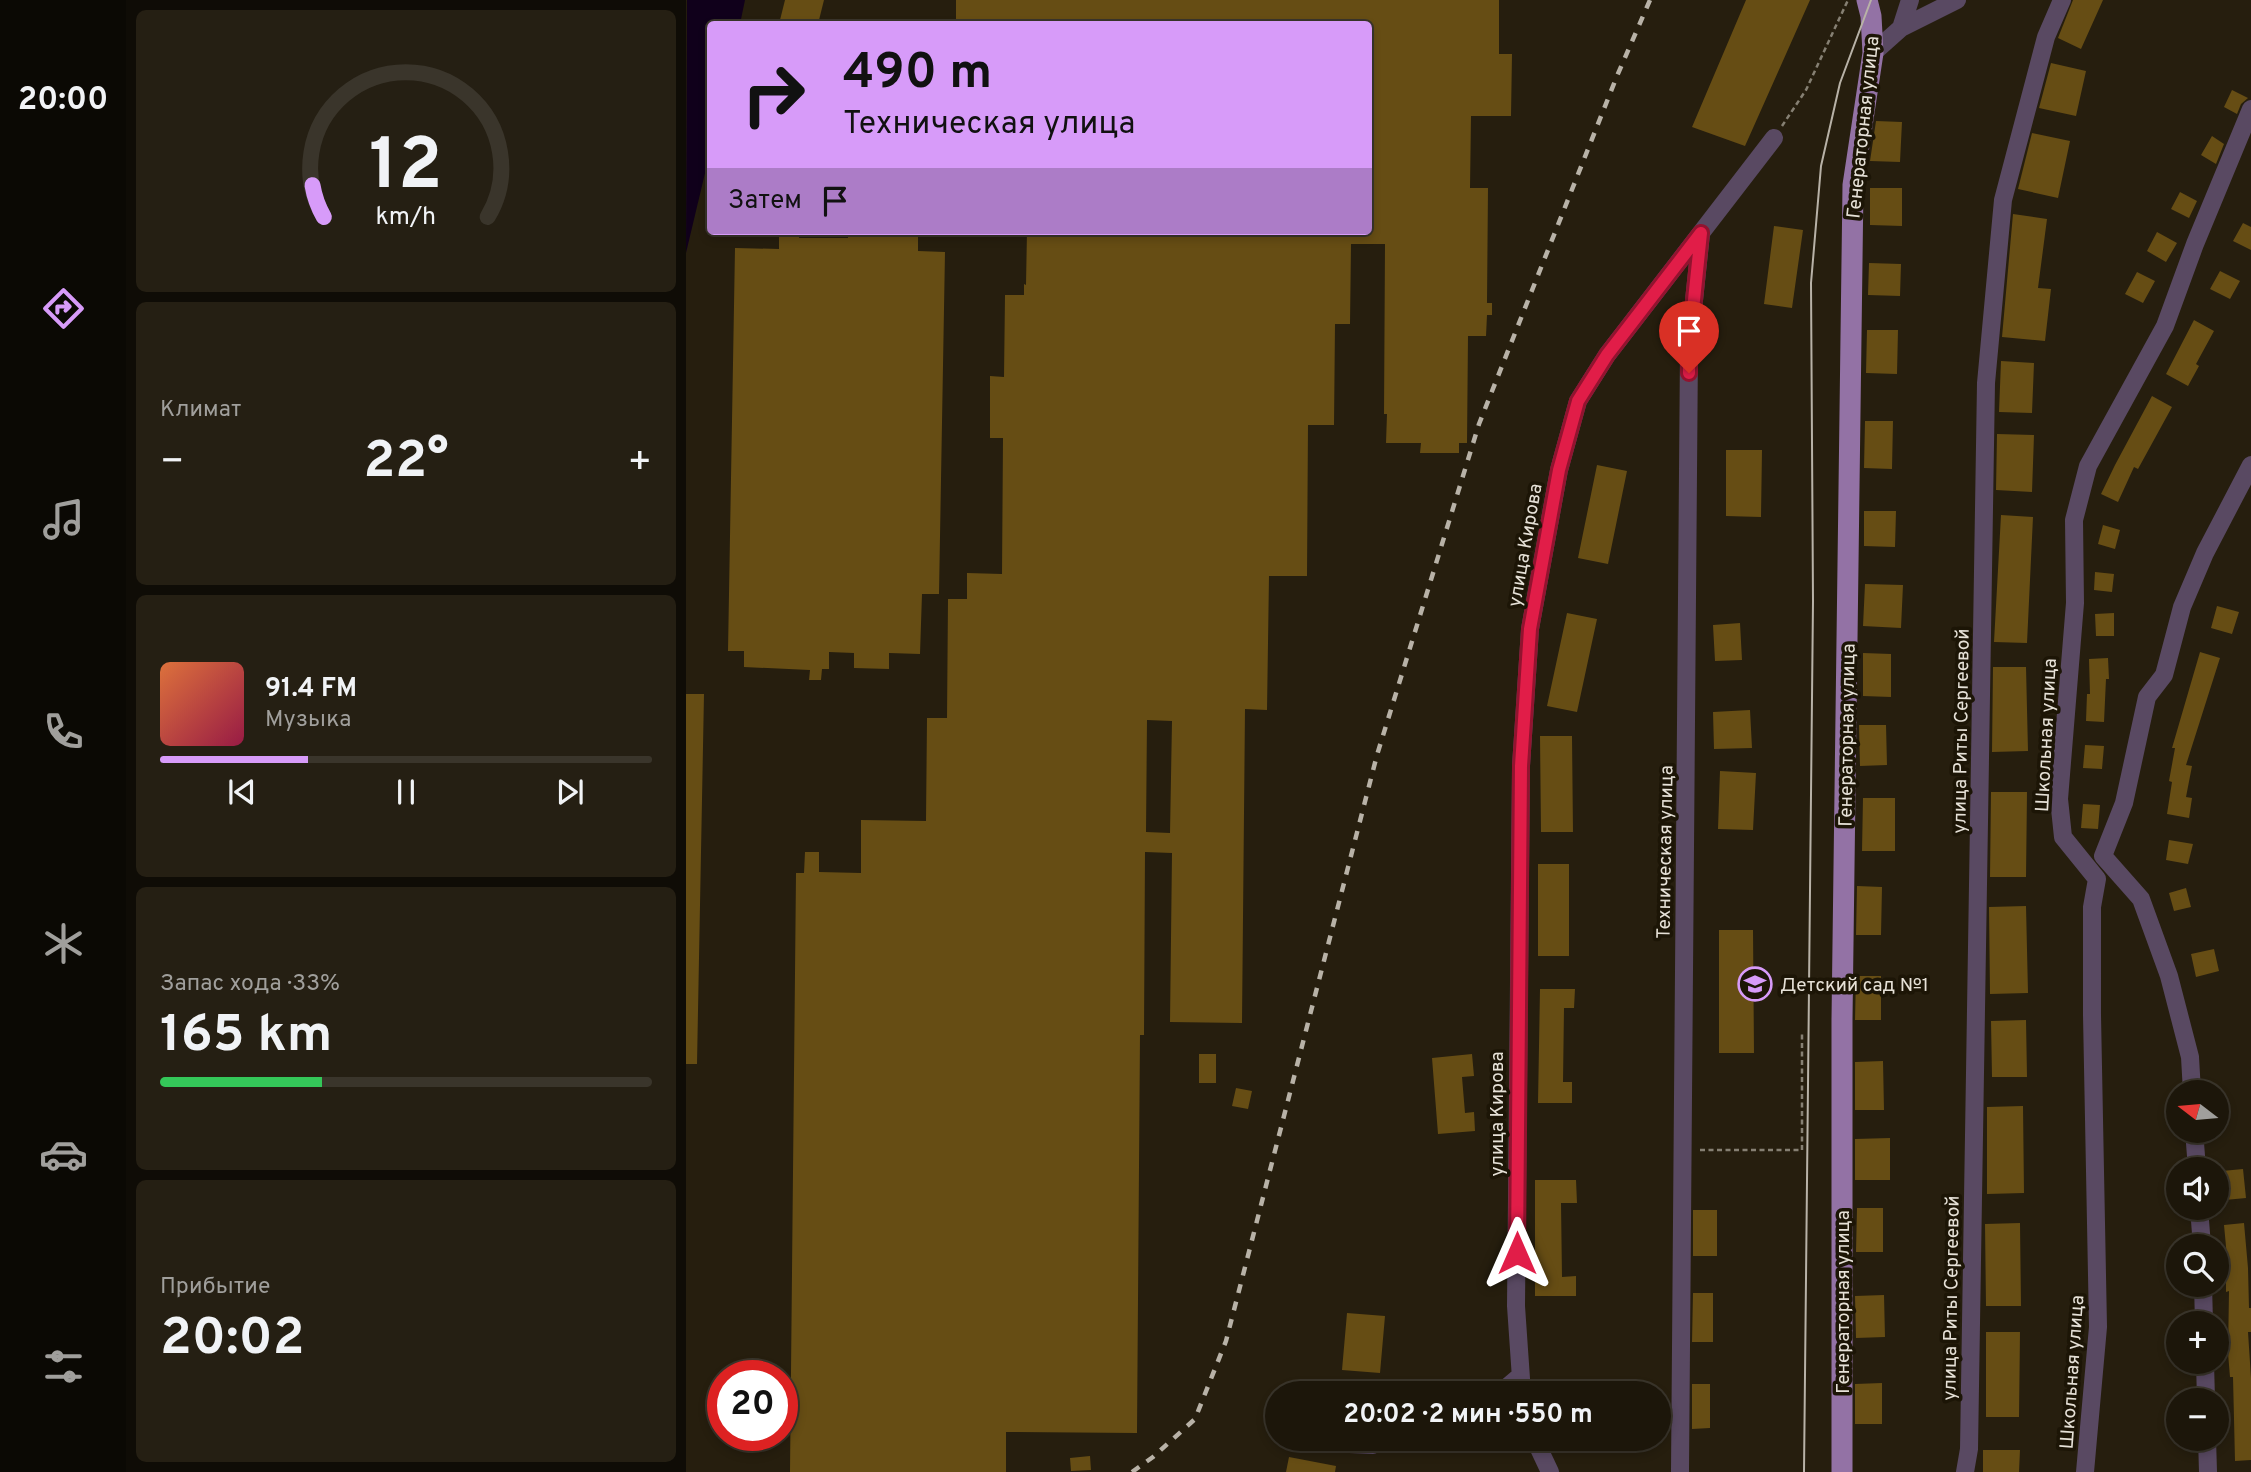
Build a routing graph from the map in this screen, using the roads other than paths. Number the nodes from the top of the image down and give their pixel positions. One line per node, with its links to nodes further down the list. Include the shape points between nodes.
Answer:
1 (1867, 0): 6 (main road, Генераторная улица)
2 (1910, 0): 5 (street)
3 (1957, 0): 5 (street)
4 (2062, 0): 20 (street, улица Риты Сергеевой, via 2046,37 2003,200 1986,383 1969,1449)
5 (1901, 28): 6 (street)
6 (1873, 53): 19 (main road, Генераторная улица, via 1853,185 1842,1020)
7 (2251, 109): 12 (street, Школьная улица, via 2165,326 2088,466 2074,520 2075,603 2059,799 2063,838)
8 (1774, 138): 9 (street, улица Кирова)
9 (1701, 233): 14 (street, улица Кирова, via 1607,355 1578,401 1559,470 1530,629 1521,766 1518,965 1516,1306); 18 (street, Техническая улица, via 1689,348)
10 (2251, 465): 11 (street, via 2182,607 2164,675 2147,697 2124,803)
11 (2103, 856): 12 (street); 13 (street, via 2141,899 2169,976 2190,1057)
12 (2097, 879): 21 (street, Школьная улица, via 2092,907 2092,1015 2098,1327)
13 (2191, 1080)
14 (1521, 1381)
15 (1540, 1451): 17 (street)
16 (2207, 1451): 22 (street)
17 (1550, 1472)
18 (1680, 1472)
19 (1842, 1472)
20 (1965, 1472)
21 (2085, 1472)
22 (2208, 1472)

